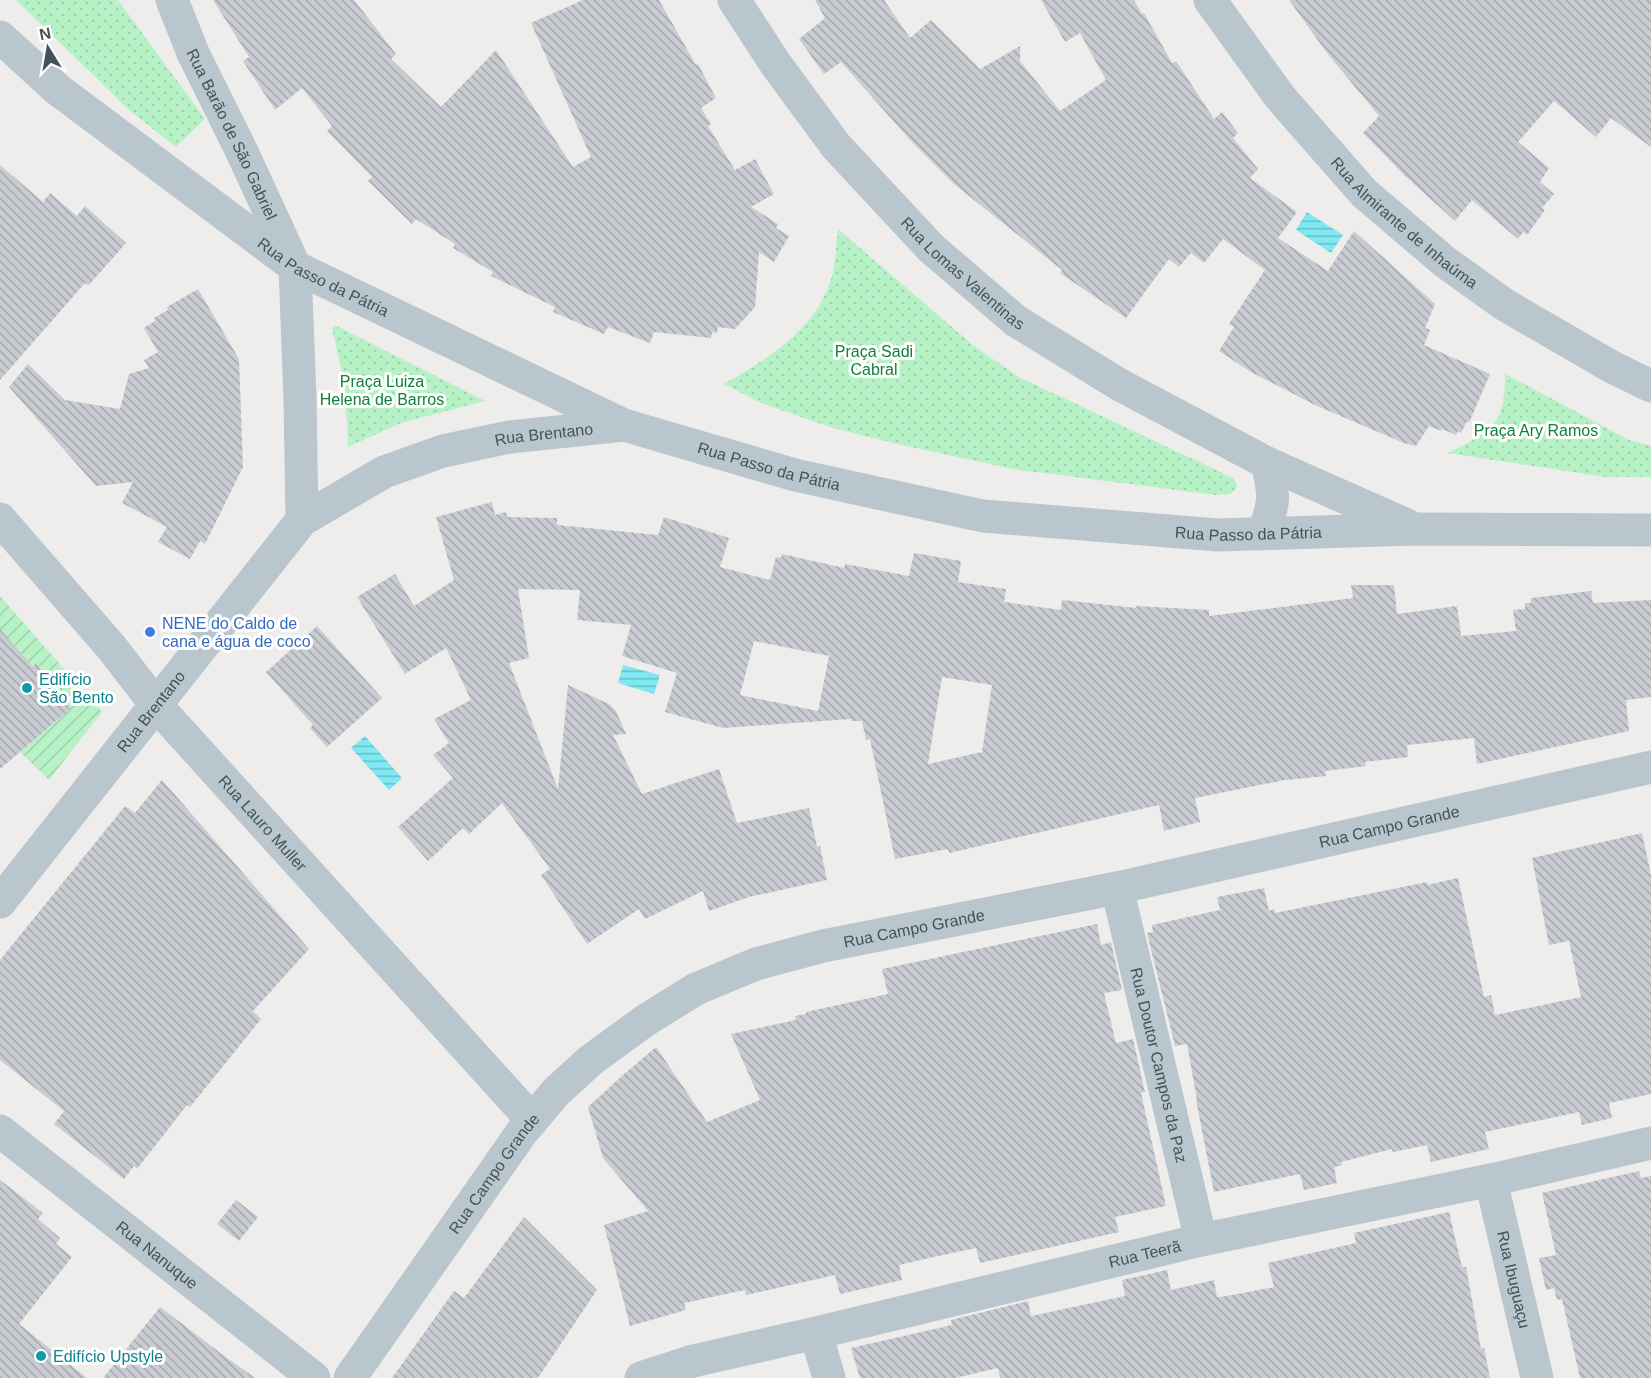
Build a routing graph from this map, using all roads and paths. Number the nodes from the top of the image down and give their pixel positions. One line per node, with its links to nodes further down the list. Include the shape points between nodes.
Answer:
1 (172, 0): 5 (street, Rua Barão de São Gabriel)
2 (734, 0): 8 (street, Rua Lomas Valentinas, via 836,146 931,248 1016,321 1120,385)
3 (1210, 0): 6 (street, Rua Almirante de Inhaúma, via 1280,97 1364,193 1445,262 1505,305)
4 (0, 37): 5 (street, Rua Passo da Pátria, via 57,89)
5 (295, 267): 7 (street, Rua Passo da Pátria); 10 (street)
6 (1651, 386)
7 (624, 425): 10 (street, Rua Brentano, via 510,436 443,451 384,472); 14 (street, Rua Passo da Pátria, via 795,475 982,516 1218,535)
8 (1267, 463): 11 (street, Rua Lomas Valentinas); 13 (street, Rua Lomas Valentinas); 14 (street, via 1274,499)
9 (0, 519): 15 (street, Rua Lauro Muller)
10 (302, 520): 15 (street, Rua Brentano)
11 (1414, 529): 12 (street, Rua Passo da Pátria); 13 (street, Rua Passo da Pátria)
12 (1651, 530)
13 (1333, 532): 14 (street, Rua Passo da Pátria)
14 (1263, 534)
15 (156, 705): 18 (street, Rua Brentano); 19 (street, Rua Lauro Muller)
16 (1651, 767): 17 (street, Rua Campo Grande)
17 (1117, 888): 19 (street, Rua Campo Grande, via 823,946 756,964 696,989 646,1020 591,1060); 23 (street, Rua Doutor Campos da Paz)
18 (0, 903)
19 (532, 1120): 26 (street, Rua Campo Grande)
20 (0, 1131): 25 (street, Rua Nanuque)
21 (1651, 1143): 22 (street, Rua Teerã)
22 (1491, 1180): 23 (street, Rua Teerã); 29 (street, Rua Ibuguaçu)
23 (1201, 1240): 24 (street, Rua Teerã)
24 (816, 1333): 27 (street, Rua Teerã, via 693,1361); 28 (street)
25 (314, 1378)
26 (350, 1378)
27 (641, 1378)
28 (829, 1378)
29 (1537, 1378)

